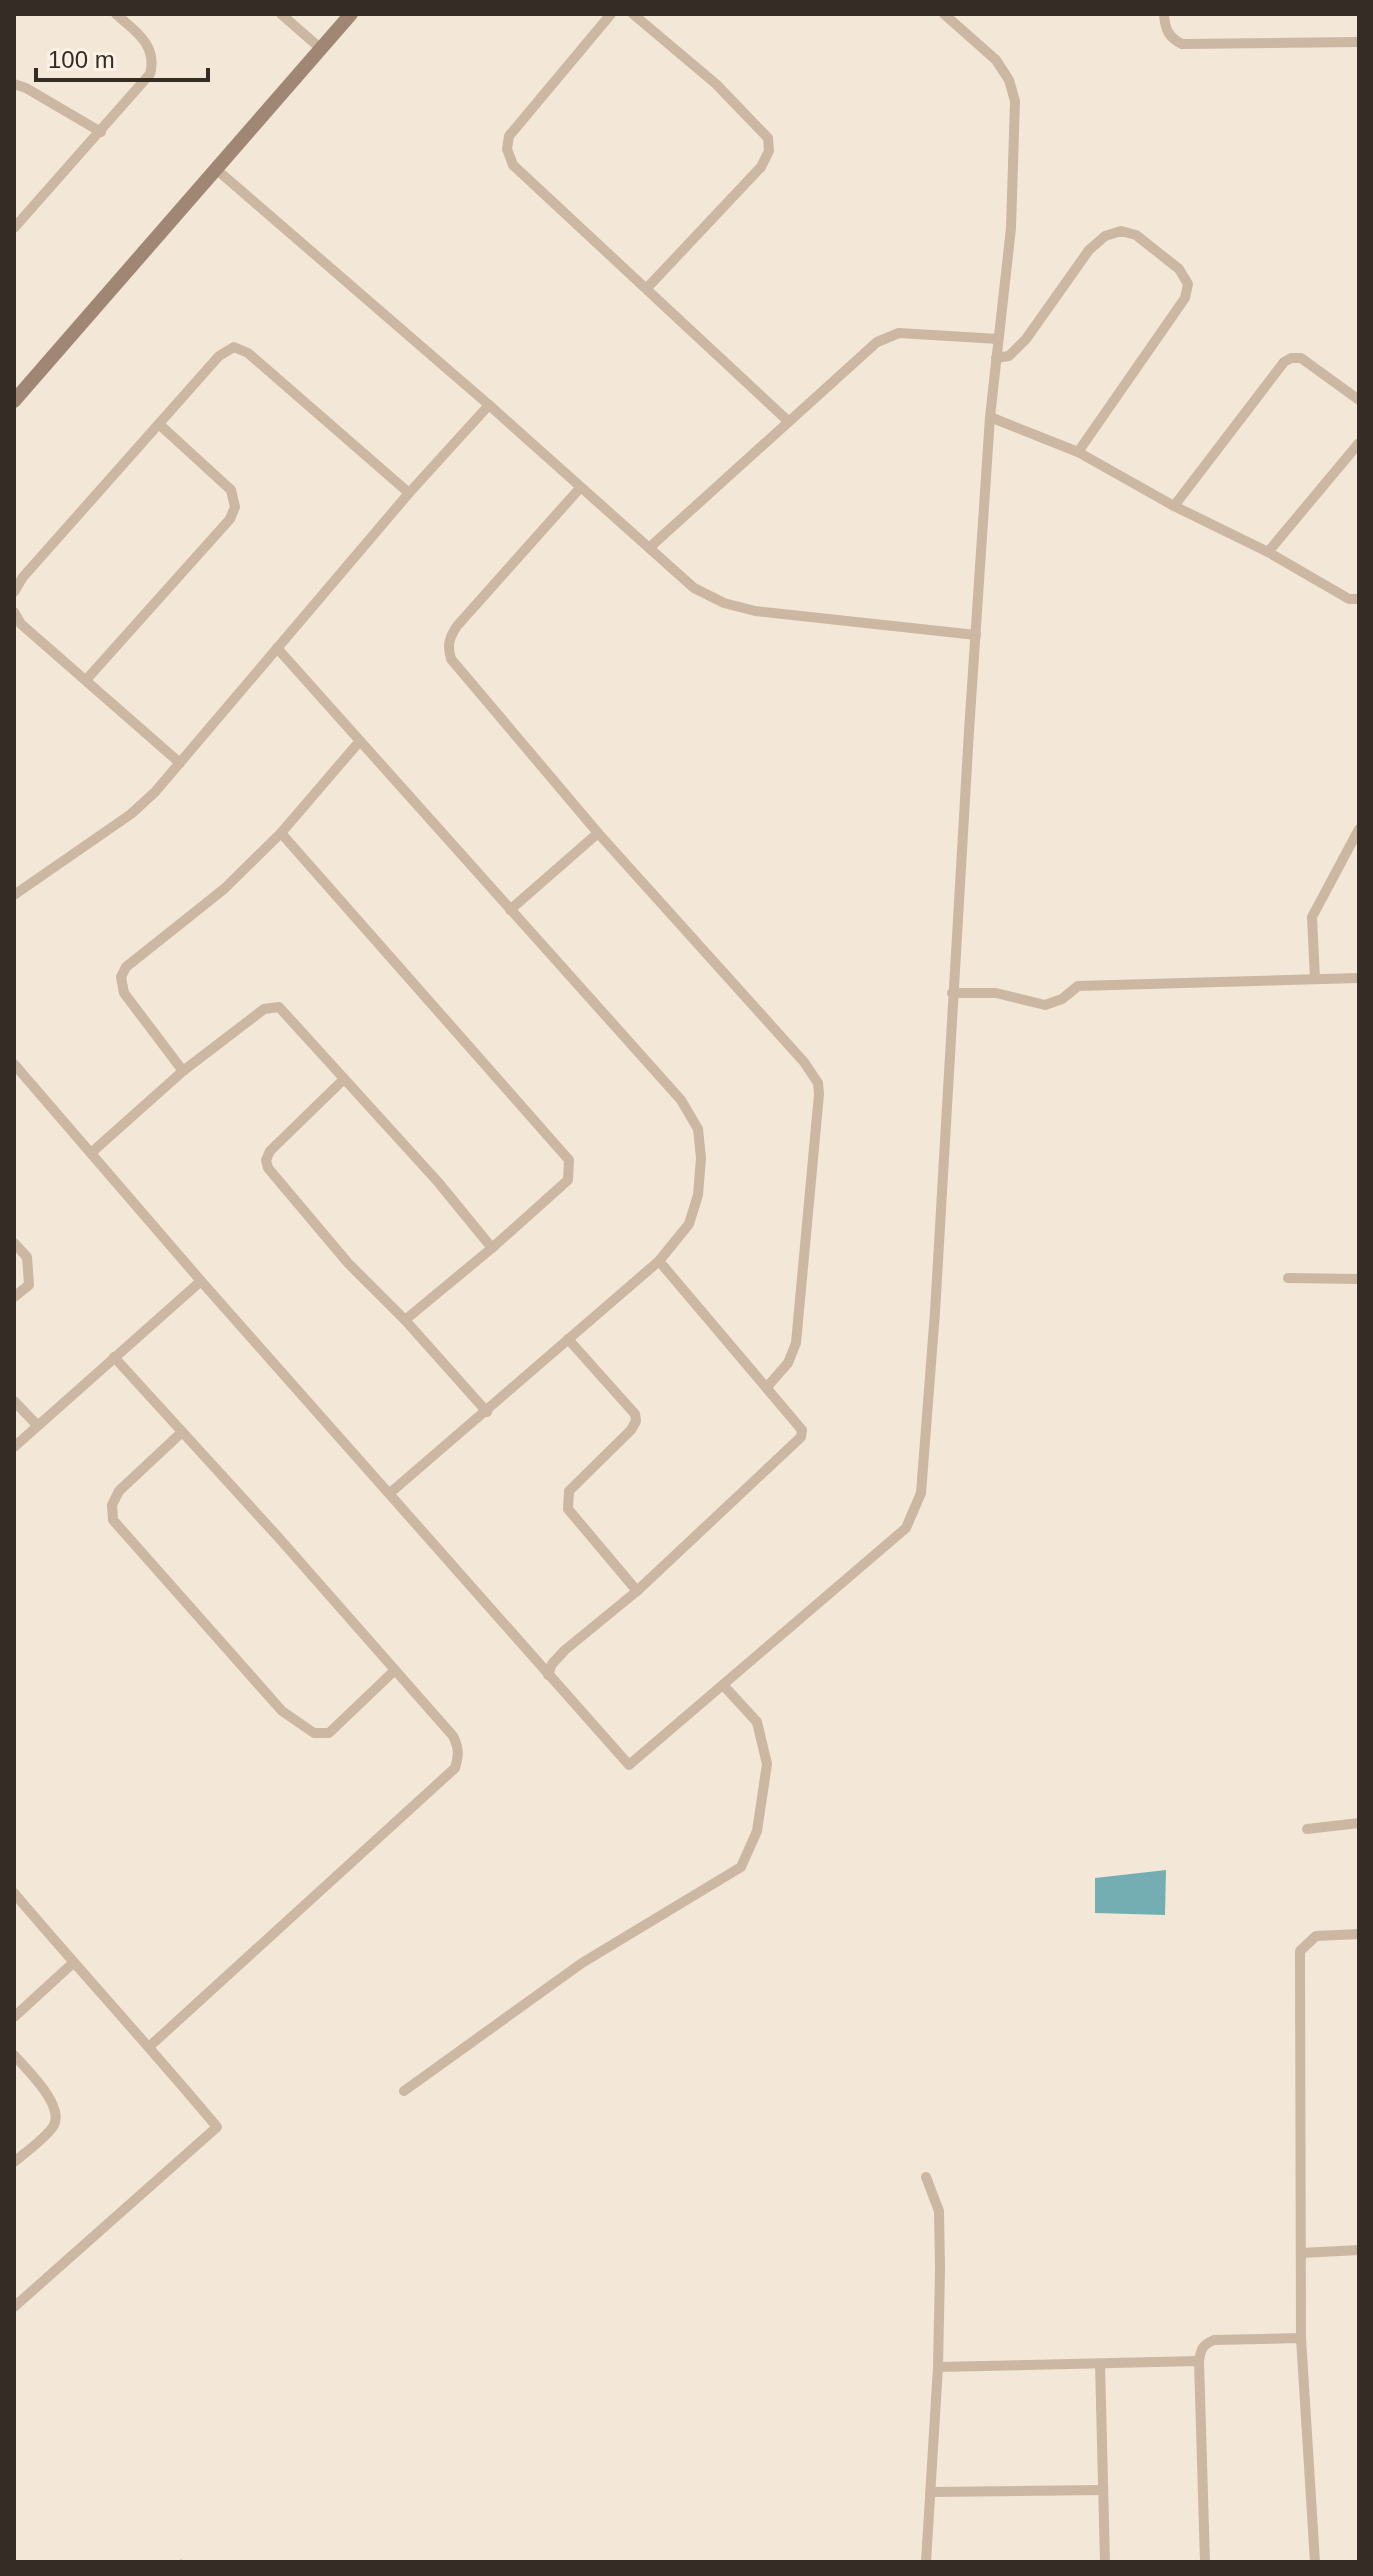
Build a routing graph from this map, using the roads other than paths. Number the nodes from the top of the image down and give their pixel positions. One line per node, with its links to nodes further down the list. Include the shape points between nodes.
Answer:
1 (116, 14): 11 (street, via 142,37 152,64 150,74)
2 (281, 14): 9 (street)
3 (351, 14): 9 (street)
4 (611, 14): 14 (street, via 509,136 507,149 513,165)
5 (633, 14): 14 (street, via 716,84 768,138 769,151 761,167)
6 (944, 14): 15 (street, via 996,60 1015,101 1011,228)
7 (1164, 14): 8 (street, via 1171,38 1182,44)
8 (1359, 42)
9 (320, 48): 12 (street)
10 (14, 84): 11 (street)
11 (101, 132): 13 (street)
12 (216, 169): 18 (street); 19 (street)
13 (14, 228)
14 (647, 288): 21 (street)
15 (998, 339): 16 (street); 21 (street, via 899,333 888,337)
16 (996, 358): 20 (street); 24 (street, via 1009,356 1026,339 1089,250 1105,236 1121,231 1136,235 1179,269 1188,284 1185,298)
17 (1359, 400): 27 (street, via 1301,358 1284,362)
18 (14, 401)
19 (489, 405): 25 (street); 26 (street)
20 (990, 417): 24 (street); 33 (street)
21 (788, 421): 28 (street)
22 (160, 425): 26 (street, via 219,356 234,347); 30 (street); 35 (street, via 231,490 235,507 230,519)
23 (1359, 443): 29 (street)
24 (1078, 452): 27 (street)
25 (580, 488): 28 (street); 40 (street, via 457,626 448,650)
26 (409, 493): 34 (street)
27 (1174, 506): 29 (street)
28 (649, 548): 33 (street, via 694,588 724,603 755,611)
29 (1268, 552): 31 (street, via 1349,599)
30 (14, 592)
31 (1359, 599)
32 (14, 612): 35 (street)
33 (976, 635): 45 (street)
34 (277, 648): 36 (street); 37 (street)
35 (86, 680): 37 (street)
36 (359, 742): 39 (street); 42 (street)
37 (180, 763): 41 (street, via 131,814)
38 (1359, 829): 44 (street, via 1312,917)
39 (281, 833): 47 (street, via 224,889 126,967 121,977 124,993); 51 (street, via 569,1160 568,1180)
40 (598, 833): 42 (street); 60 (street, via 818,1083 796,1343 788,1363)
41 (14, 895)
42 (510, 910): 52 (street, via 681,1100 698,1129 701,1158 695,1212)
43 (1359, 978): 44 (street)
44 (1315, 979): 45 (street, via 1078,986 1045,1005 996,993)
45 (952, 993): 70 (street, via 921,1493 906,1528)
46 (14, 1064): 49 (street)
47 (183, 1071): 48 (street, via 264,1009 279,1007); 49 (street)
48 (344, 1079): 51 (street); 57 (street, via 270,1151 268,1168 348,1263)
49 (91, 1153): 55 (street)
50 (14, 1243): 56 (street, via 27,1257 29,1285)
51 (492, 1248): 57 (street)
52 (659, 1261): 58 (street); 60 (street)
53 (1288, 1278): 54 (street)
54 (1359, 1279)
55 (201, 1281): 59 (street); 66 (street)
56 (14, 1297)
57 (405, 1320): 62 (street)
58 (568, 1339): 62 (street); 67 (street, via 636,1421 569,1491 568,1509)
59 (114, 1357): 63 (street); 64 (street)
60 (767, 1387): 67 (street, via 802,1430 801,1437)
61 (14, 1401): 63 (street)
62 (487, 1412): 66 (street)
63 (37, 1425): 65 (street)
64 (182, 1432): 68 (street); 68 (street, via 119,1491 112,1505 113,1520 282,1711 314,1733 329,1733)
65 (14, 1447)
66 (390, 1493): 69 (street)
67 (637, 1591): 69 (street, via 565,1650)
68 (394, 1671): 77 (street, via 453,1736 459,1756 455,1768)
69 (548, 1675): 70 (street, via 629,1765)
70 (724, 1686): 79 (street, via 757,1722 767,1764 757,1831 741,1867 582,1963)
71 (1359, 1823): 72 (street)
72 (1307, 1829)
73 (14, 1893): 75 (street)
74 (1359, 1934): 83 (street, via 1316,1936 1300,1951)
75 (73, 1963): 76 (street); 77 (street)
76 (14, 2017)
77 (150, 2046): 84 (street, via 217,2127)
78 (14, 2055): 80 (street, via 49,2096 56,2114 52,2128)
79 (404, 2091)
80 (14, 2162)
81 (926, 2177): 88 (street, via 939,2211)
82 (1359, 2250): 83 (street)
83 (1301, 2253): 85 (street)
84 (14, 2307)
85 (1301, 2338): 86 (street, via 1214,2340 1205,2343); 94 (street)
86 (1199, 2361): 87 (street); 93 (street)
87 (1100, 2364): 88 (street); 89 (street)
88 (938, 2367): 90 (street)
89 (1103, 2490): 90 (street); 92 (street)
90 (931, 2492): 91 (street)
91 (926, 2562)
92 (1105, 2562)
93 (1205, 2562)
94 (1315, 2562)

